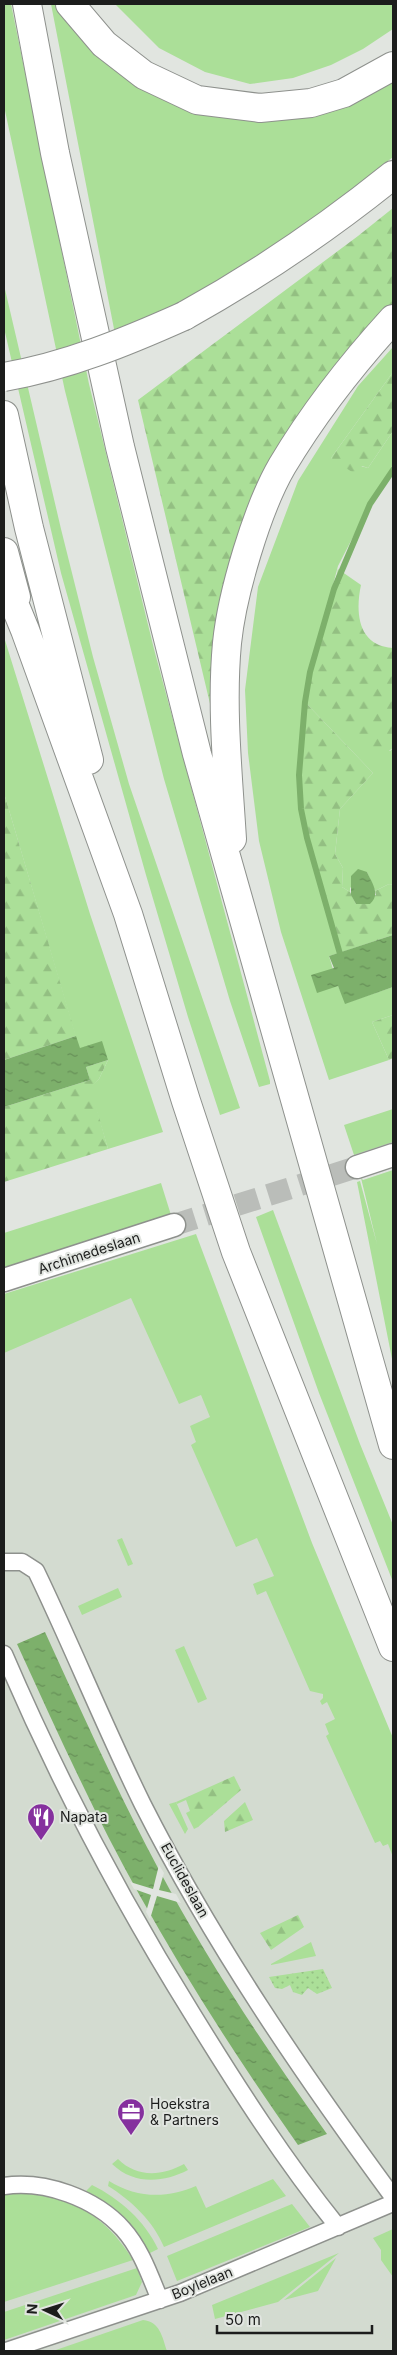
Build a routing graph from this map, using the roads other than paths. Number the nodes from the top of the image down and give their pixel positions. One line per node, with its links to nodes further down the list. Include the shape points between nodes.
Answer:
1 (27, 4): 11 (highway, via 57,163 120,447 196,754)
2 (70, 4): 3 (highway, via 104,44 144,75 197,100 260,108 311,103 344,93)
3 (393, 66)
4 (393, 175): 6 (highway, bridge, via 252,278 184,316 75,360)
5 (393, 319): 11 (highway, via 362,353 281,467 257,524 238,586 227,642 225,704)
6 (4, 377)
7 (4, 415): 12 (highway, via 29,528)
8 (4, 552): 10 (highway)
9 (4, 579): 10 (highway)
10 (25, 630): 12 (highway)
11 (234, 890): 17 (highway)
12 (128, 914): 19 (highway, via 236,1252)
13 (393, 1156): 14 (main road)
14 (357, 1167)
15 (174, 1226): 16 (main road, Archimedeslaan)
16 (4, 1280)
17 (393, 1446)
18 (4, 1562): 22 (street, Euclideslaan, via 22,1562 36,1571 143,1805 198,1904 277,2032)
19 (393, 1647)
20 (4, 1654): 24 (street, via 54,1766 143,1935 237,2088)
21 (4, 2186): 25 (street, via 42,2186 60,2191 109,2216 134,2244)
22 (393, 2197)
23 (393, 2203): 24 (street, Boylelaan)
24 (338, 2227): 25 (street, Boylelaan)
25 (160, 2300): 26 (street, Boylelaan)
26 (6, 2351)

